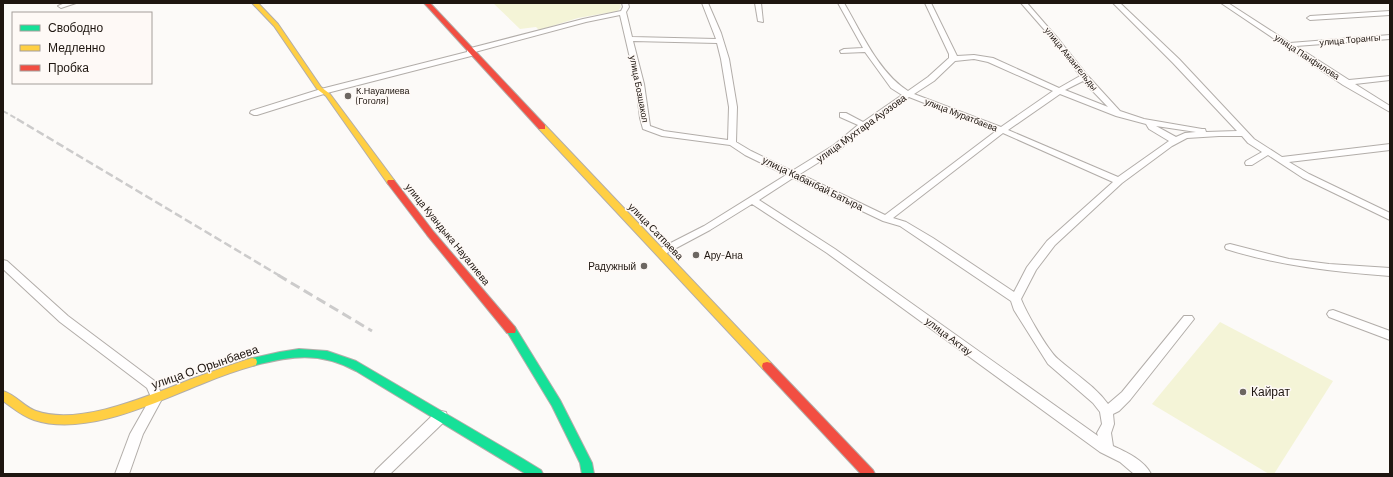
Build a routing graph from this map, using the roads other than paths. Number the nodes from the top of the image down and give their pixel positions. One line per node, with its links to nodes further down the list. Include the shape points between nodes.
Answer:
1 (73, 3): 12 (street)
2 (255, 3): 28 (street, улица Куандыка Науалиева, via 276,24 319,88)
3 (426, 3): 23 (street, улица Сатпаева)
4 (625, 3): 13 (street)
5 (705, 3): 19 (street)
6 (758, 3): 16 (street)
7 (841, 3): 22 (street, улица Муратбаева)
8 (928, 3): 24 (street)
9 (1024, 3): 25 (street, улица Амангельды)
10 (1116, 3): 39 (street, via 1176,61)
11 (1224, 3): 20 (street, улица Панфилова)
12 (61, 6)
13 (623, 12): 18 (street, улица Бозшакол); 23 (street)
14 (1390, 13): 15 (street)
15 (1310, 18)
16 (760, 20)
17 (1390, 37): 20 (street, улица Торангы)
18 (630, 39): 19 (street); 41 (street, улица Бозшакол, via 646,127 662,133)
19 (720, 41): 41 (street, via 733,107)
20 (1287, 45): 27 (street, улица Панфилова)
21 (844, 50): 22 (street)
22 (867, 50): 30 (street, улица Муратбаева, via 894,86)
23 (472, 52): 28 (street); 52 (street, улица Сатпаева)
24 (954, 59): 29 (street, via 974,57 990,60); 30 (street, улица Мухтара Ауэзова, via 931,79)
25 (1084, 77): 29 (street); 33 (street, улица Амангельды)
26 (1390, 78): 27 (street)
27 (1346, 83): 31 (street, улица Панфилова)
28 (324, 91): 32 (street); 67 (street, улица Куандыка Науалиева, via 421,220 517,338 556,403 586,463)
29 (1060, 91): 33 (street); 37 (street)
30 (907, 94): 36 (street, улица Мухтара Ауэзова); 37 (street, улица Муратбаева)
31 (1390, 110)
32 (254, 113)
33 (1119, 114): 35 (street)
34 (843, 115): 36 (street)
35 (1149, 122): 38 (street); 40 (street, via 1152,127)
36 (865, 125): 46 (street, улица Мухтара Ауэзова)
37 (1002, 130): 47 (street, улица Муратбаева); 50 (street)
38 (1213, 134): 39 (street); 40 (street, via 1186,136)
39 (1243, 134): 43 (street)
40 (1176, 141): 47 (street)
41 (732, 143): 46 (street, улица Кабанбай Батыра, via 748,153)
42 (1390, 147): 44 (street)
43 (1267, 152): 44 (street); 45 (street)
44 (1280, 160): 49 (street, via 1306,176)
45 (1249, 163)
46 (796, 174): 48 (street, улица Мухтара Ауэзова); 50 (street, улица Кабанбай Батыра)
47 (1119, 181): 55 (street, via 1050,243 1031,269)
48 (752, 200): 52 (street, улица Мухтара Ауэзова); 63 (street, улица Актау, via 831,251)
49 (1390, 217)
50 (886, 219): 55 (street, улица Кабанбай Батыра, via 903,224)
51 (1230, 247): 54 (street, via 1276,260 1322,267)
52 (661, 252): 68 (street, улица Сатпаева)
53 (3, 263): 60 (street, via 64,319 152,384)
54 (1390, 272)
55 (1016, 299): 61 (street, via 1020,310 1052,361 1097,399)
56 (1333, 314): 58 (street)
57 (1188, 319): 61 (street, via 1126,396 1115,407)
58 (1390, 336)
59 (3, 395): 60 (street, улица О.Орынбаева, via 35,416 67,420 100,416)
60 (157, 397): 62 (street, улица О.Орынбаева, via 270,357 320,354 346,362); 64 (street, via 127,454)
61 (1106, 411): 63 (street, via 1108,424 1104,433 1107,444)
62 (440, 416): 65 (street); 66 (street, улица О.Орынбаева)
63 (1105, 448): 69 (street, улица Актау, via 1125,458)
64 (122, 474)
65 (380, 474)
66 (537, 474)
67 (588, 474)
68 (869, 474)
69 (1144, 474)

